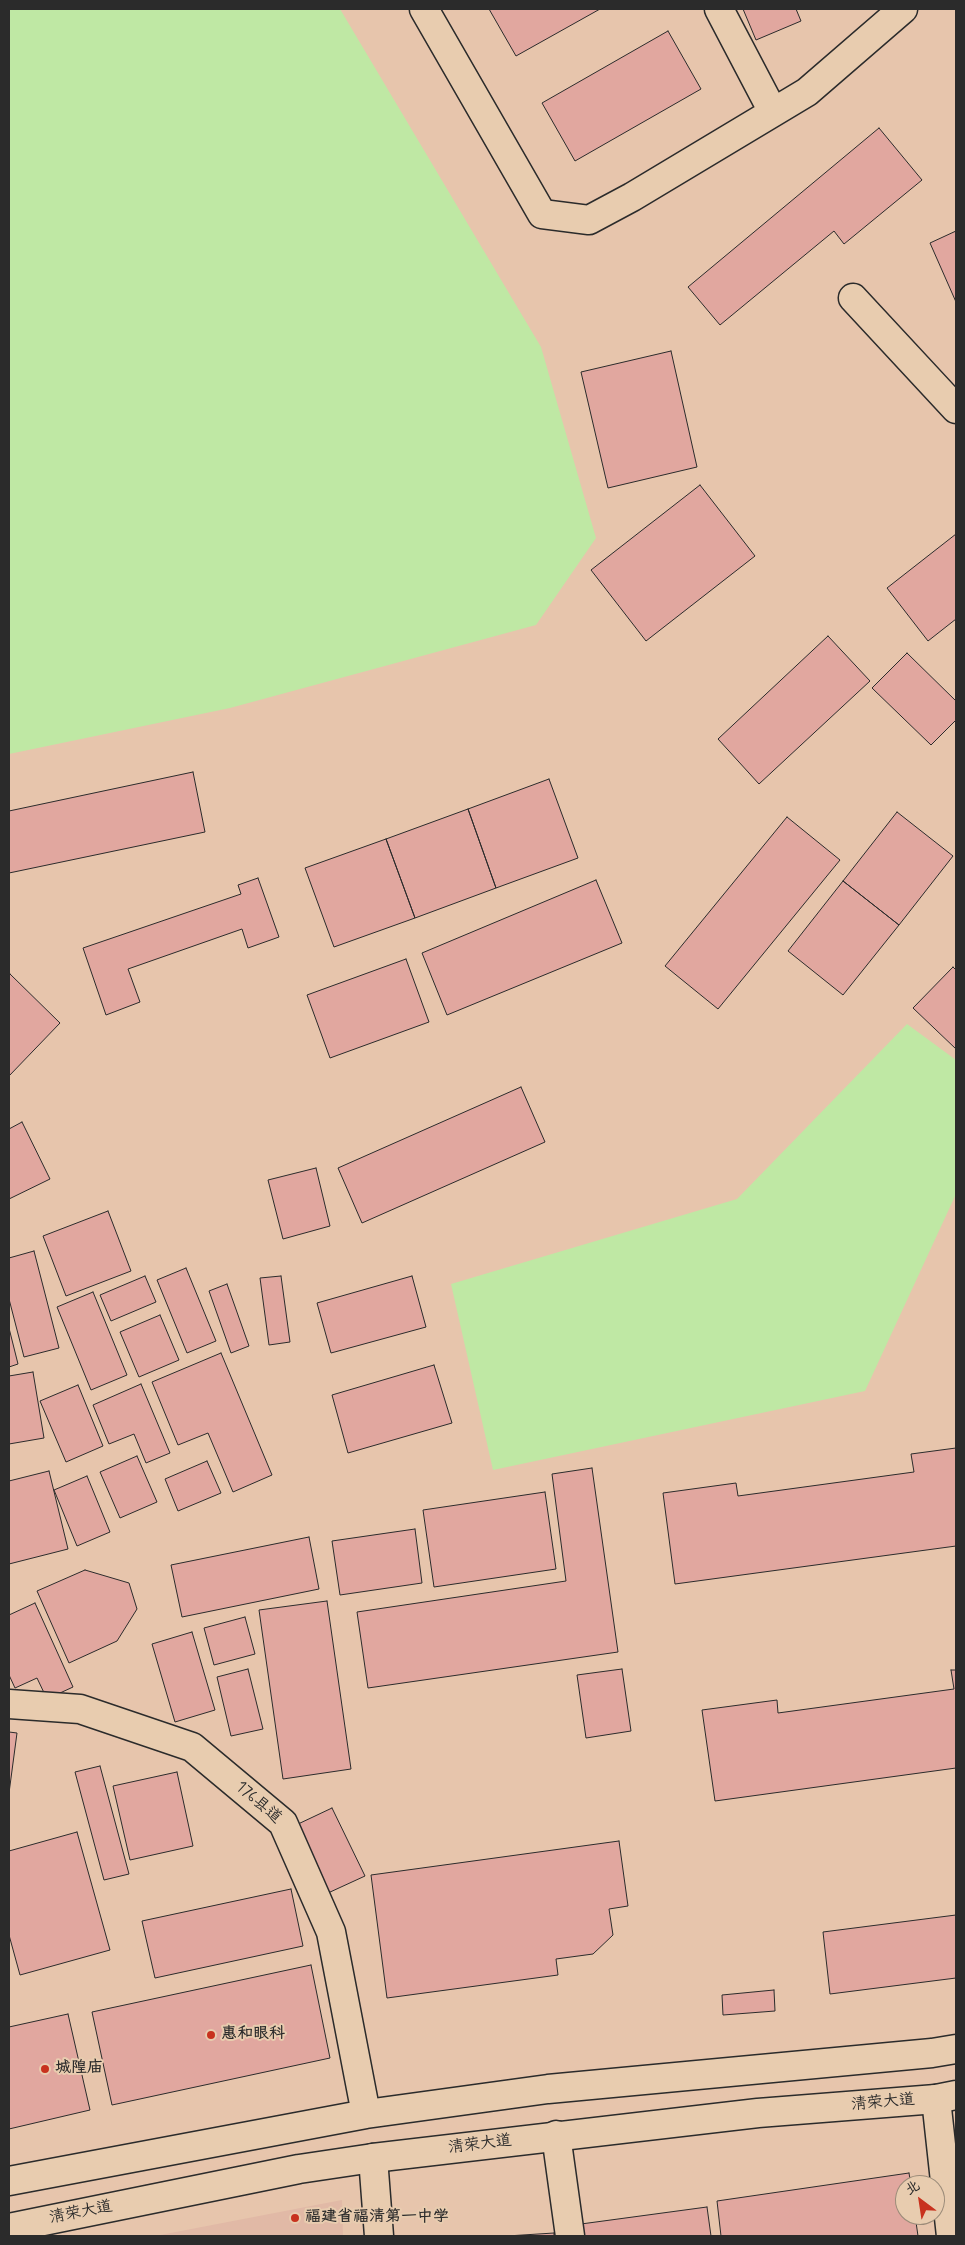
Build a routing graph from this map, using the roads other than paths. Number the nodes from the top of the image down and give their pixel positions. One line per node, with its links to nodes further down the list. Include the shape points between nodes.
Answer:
1 (424, 9): 4 (main road, via 542,214 589,220 632,198)
2 (719, 9): 4 (main road)
3 (903, 9): 4 (main road, via 807,92)
4 (773, 112)
5 (853, 298): 6 (main road)
6 (956, 409)
7 (9, 1704): 10 (main road, 176县道, via 80,1709 192,1747 283,1823 331,1932)
8 (956, 2049): 10 (main road, via 932,2054 548,2089)
9 (946, 2097): 11 (main road, 清荣大道); 17 (main road)
10 (366, 2114): 13 (main road)
11 (556, 2135): 12 (main road, 清荣大道); 16 (main road)
12 (373, 2158): 14 (main road, 清荣大道, via 299,2169); 15 (main road)
13 (9, 2181)
14 (9, 2228)
15 (379, 2236)
16 (570, 2236)
17 (950, 2236)

